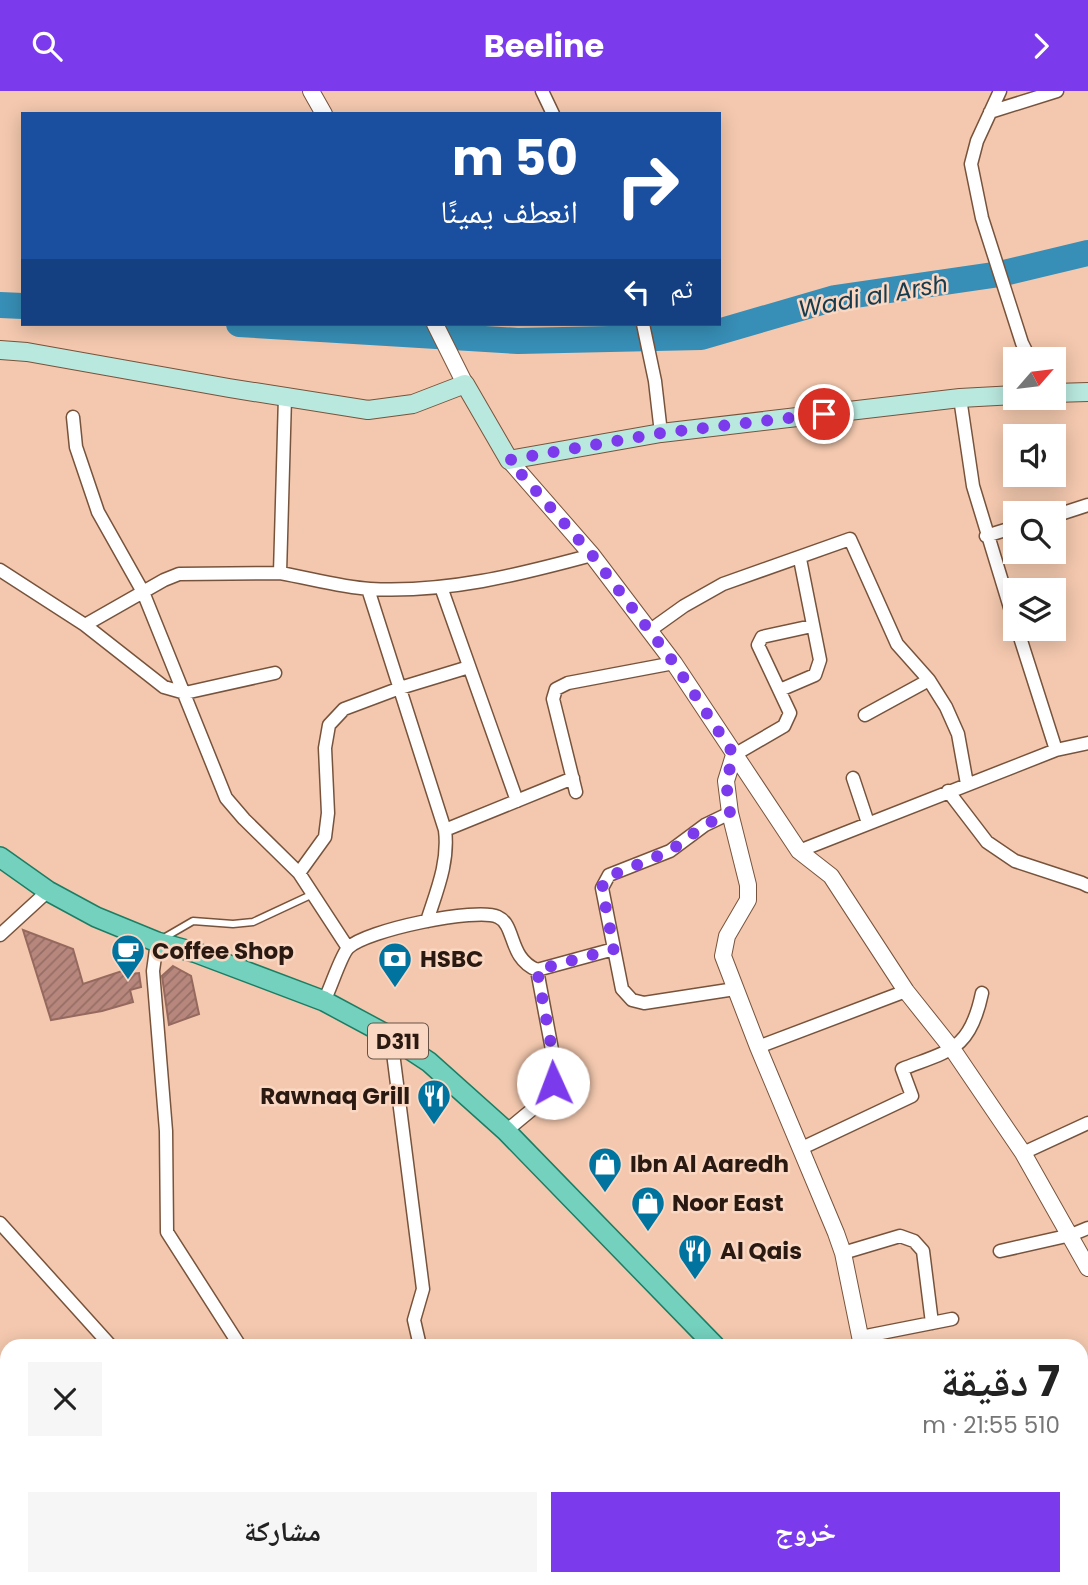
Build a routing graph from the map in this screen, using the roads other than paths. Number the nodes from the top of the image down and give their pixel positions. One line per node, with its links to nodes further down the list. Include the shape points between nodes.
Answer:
1 (312, 91): 5 (street)
2 (542, 91): 6 (street)
3 (1000, 91): 7 (street)
4 (1057, 91): 7 (street)
5 (323, 112)
6 (552, 112)
7 (990, 112): 10 (street, via 971,164 982,218)
8 (436, 326): 12 (street)
9 (643, 326): 19 (street)
10 (1025, 347)
11 (0, 350): 16 (main road)
12 (465, 384): 16 (main road, via 413,404 368,410); 20 (main road)
13 (1088, 392): 14 (main road)
14 (1066, 393)
15 (1003, 396): 17 (main road)
16 (285, 397): 28 (street)
17 (960, 398): 19 (main road); 24 (street, via 973,486)
18 (73, 417): 32 (street, via 76,447 98,512)
19 (661, 433): 20 (main road)
20 (509, 460): 25 (street)
21 (1088, 505): 22 (street)
22 (1066, 512)
23 (1003, 531): 24 (street)
24 (986, 536): 30 (street)
25 (592, 555): 29 (street); 35 (street)
26 (800, 559): 34 (street); 35 (street, via 723,585); 40 (street, via 850,539 897,644)
27 (1, 571): 33 (street)
28 (280, 573): 31 (street); 32 (street, via 179,574)
29 (441, 587): 31 (street); 38 (street)
30 (1003, 587)
31 (368, 589): 41 (street)
32 (143, 592): 33 (street); 43 (street)
33 (85, 625): 43 (street, via 164,687)
34 (812, 626): 42 (street, via 820,660 816,675); 42 (street, via 762,637 758,646)
35 (649, 631): 37 (street)
36 (1021, 641): 46 (street)
37 (674, 663): 47 (street); 48 (street, via 556,688 553,699)
38 (469, 667): 41 (street); 53 (street)
39 (275, 673): 43 (street)
40 (929, 680): 44 (street); 50 (street, via 958,734)
41 (400, 688): 56 (street); 59 (street, via 344,709 329,725 325,837)
42 (780, 690): 47 (street, via 790,713 784,726)
43 (185, 693): 59 (street, via 226,798)
44 (864, 715)
45 (1088, 743): 46 (street)
46 (1056, 750): 50 (street)
47 (734, 755): 54 (street, via 726,781); 57 (street)
48 (573, 778): 51 (street); 53 (street)
49 (853, 778): 55 (street)
50 (967, 784): 52 (street)
51 (576, 792)
52 (947, 792): 55 (street); 60 (street, via 987,842 1015,862)
53 (517, 801): 56 (street)
54 (730, 813): 67 (street, via 670,851 605,878 602,888); 69 (street, via 748,885 748,900 727,936 723,956)
55 (868, 823): 57 (street)
56 (445, 830): 63 (street, via 447,850)
57 (799, 851): 70 (street, via 831,876)
58 (0, 857): 61 (main road, D311)
59 (299, 873): 62 (street)
60 (1088, 886)
61 (48, 891): 64 (street); 65 (main road, D311)
62 (313, 894): 65 (lane, via 253,922 192,921); 66 (street)
63 (427, 921): 66 (street, via 370,934); 68 (street, via 485,914 499,917 517,954)
64 (2, 929)
65 (156, 942): 72 (main road, D311); 89 (street, via 153,971 166,1131 167,1233)
66 (348, 948): 72 (street)
67 (614, 949): 68 (street); 69 (street, via 622,989 632,1000 644,1003)
68 (537, 970): 77 (street, via 556,1071 546,1098)
69 (734, 989): 74 (street)
70 (906, 991): 74 (street); 75 (street)
71 (982, 993): 75 (street, via 966,1035)
72 (324, 1001): 73 (main road, D311)
73 (391, 1037): 77 (main road, D311, via 429,1062); 90 (street, via 423,1289 414,1320)
74 (758, 1047): 78 (street)
75 (953, 1050): 78 (street, via 902,1069 912,1096); 79 (street)
76 (1088, 1123): 79 (street)
77 (506, 1131): 91 (main road, D311)
78 (802, 1148): 84 (street)
79 (1023, 1153): 82 (street)
80 (0, 1223): 88 (street)
81 (1088, 1228): 82 (street)
82 (1071, 1235): 83 (street); 85 (street)
83 (1000, 1251)
84 (843, 1253): 87 (street, via 900,1236 914,1241 922,1251); 92 (street)
85 (1088, 1268)
86 (953, 1319): 87 (street)
87 (932, 1323): 93 (street)
88 (105, 1339)
89 (235, 1339)
90 (418, 1339)
91 (708, 1339)
92 (861, 1339)
93 (869, 1339)

